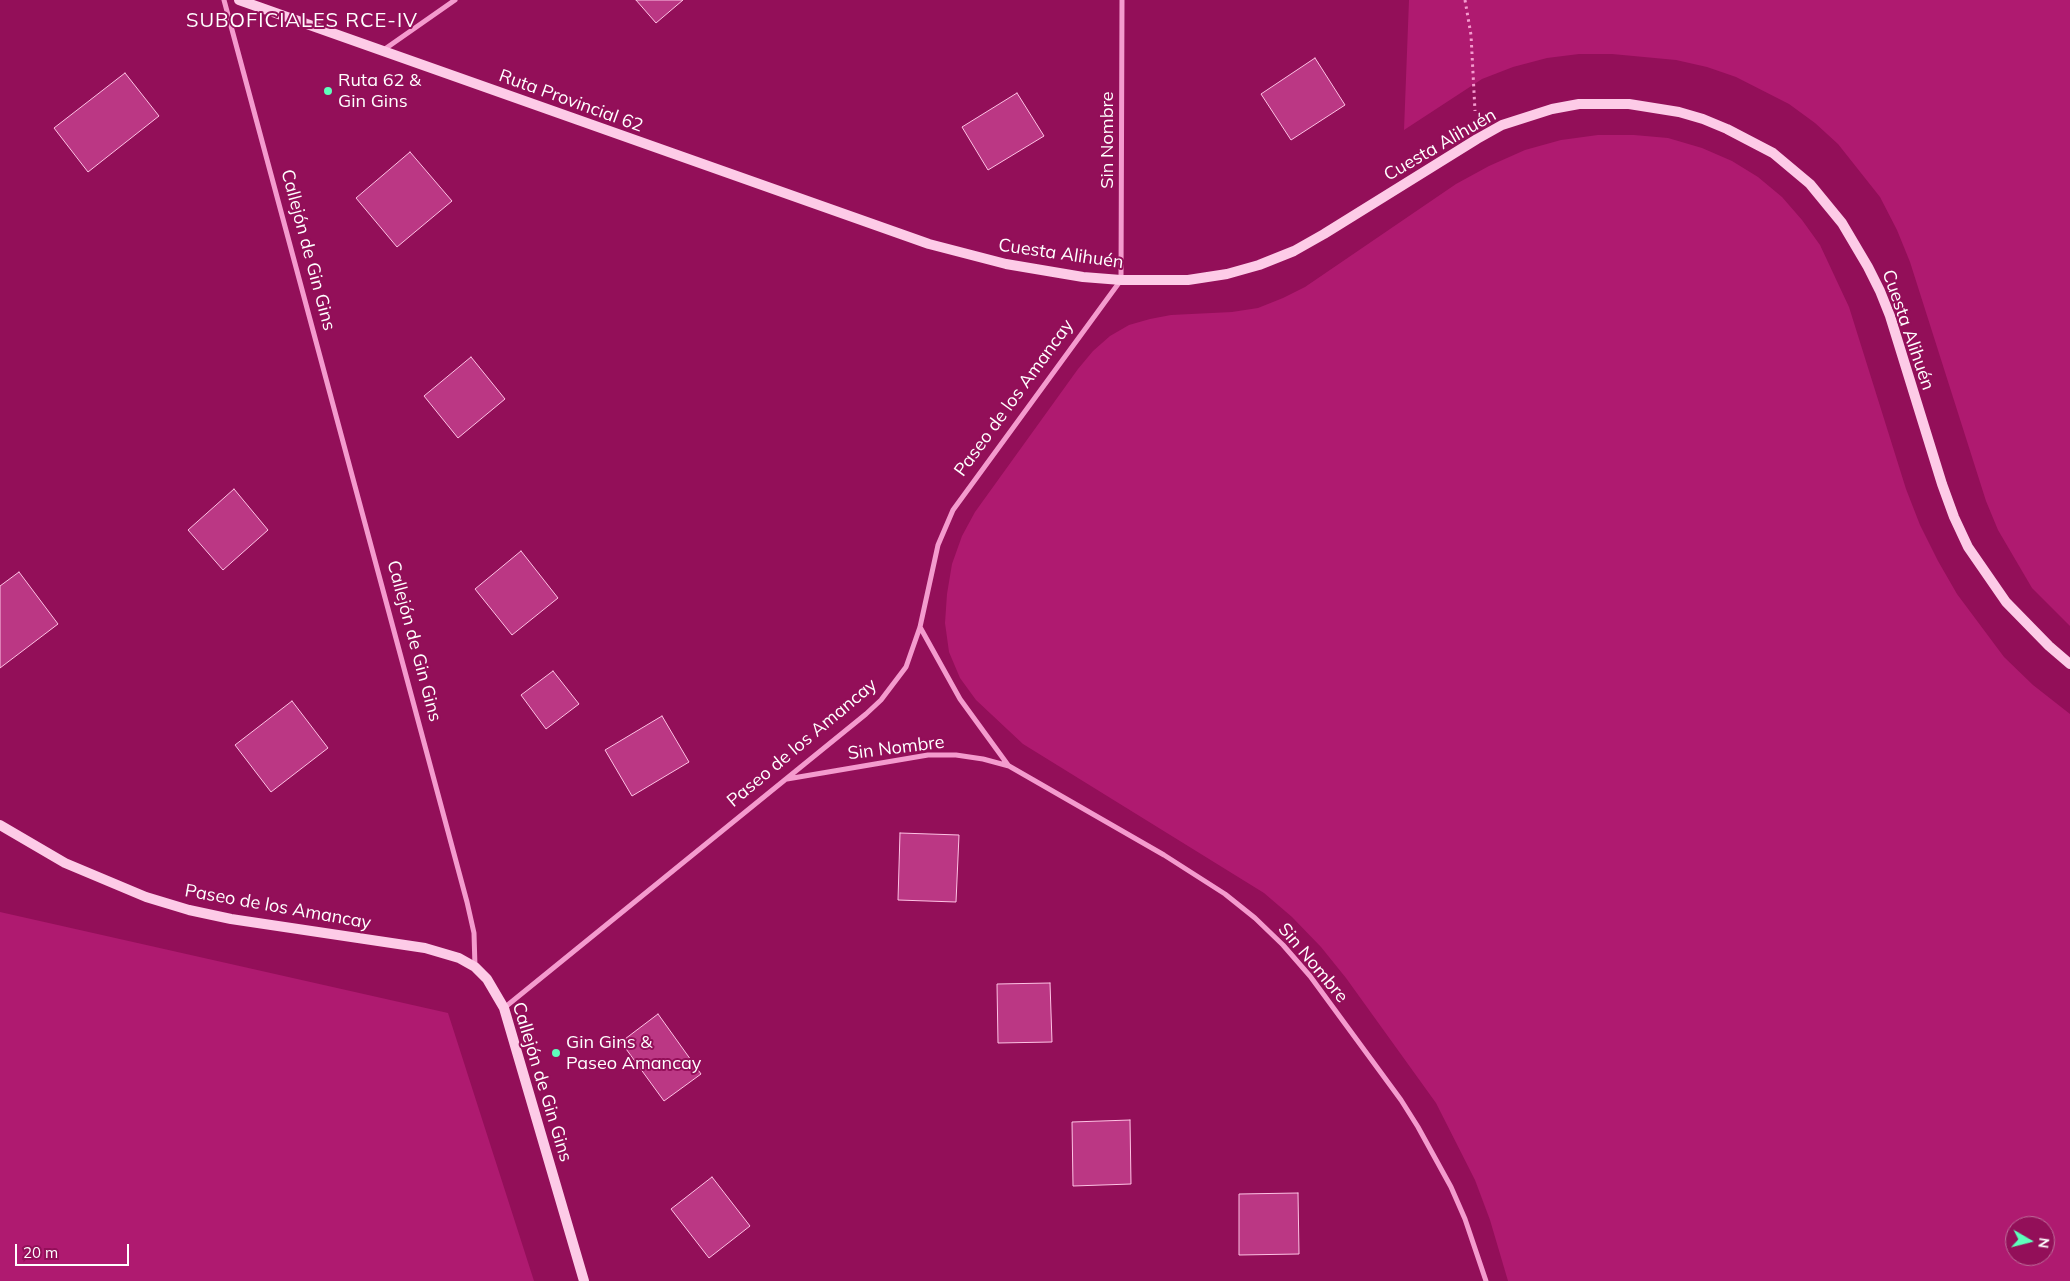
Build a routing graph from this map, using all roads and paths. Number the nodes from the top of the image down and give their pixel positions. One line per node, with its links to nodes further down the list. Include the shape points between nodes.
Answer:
1 (224, 0): 15 (street, Callejón de Gin Gins, via 467,902 474,934)
2 (239, 0): 6 (main road, Ruta Provincial 62)
3 (456, 0): 6 (street)
4 (1122, 0): 9 (street, Sin Nombre)
5 (1465, 0): 7 (path, via 1471,35)
6 (382, 51): 8 (main road, Ruta Provincial 62)
7 (1477, 138): 9 (main road, Cuesta Alihuén, via 1324,234 1285,254 1227,274 1188,280); 11 (main road, Cuesta Alihuén, via 1502,125 1552,109 1579,104 1629,104 1678,112 1727,128 1792,168 1810,184 1842,223 1880,291 1942,484 1968,547 2006,602)
8 (892, 232): 9 (main road, Cuesta Alihuén, via 1006,264)
9 (1121, 280): 10 (street, Paseo de los Amancay, via 953,510 938,545)
10 (920, 627): 12 (street, Sin Nombre, via 960,700); 13 (street, Paseo de los Amancay, via 906,667 881,700)
11 (2070, 664)
12 (1009, 766): 13 (street, Sin Nombre, via 956,755 928,755); 18 (street, Sin Nombre, via 1195,874 1255,918 1283,945 1310,976 1418,1127 1451,1187)
13 (786, 779): 16 (street, Paseo de los Amancay)
14 (0, 825): 15 (main road, Paseo de los Amancay, via 65,863 146,897 231,919 426,948 459,958)
15 (474, 968): 16 (main road, Callejón de Gin Gins, via 487,978)
16 (504, 1008): 17 (main road, Callejón de Gin Gins)
17 (584, 1281)
18 (1486, 1281)

